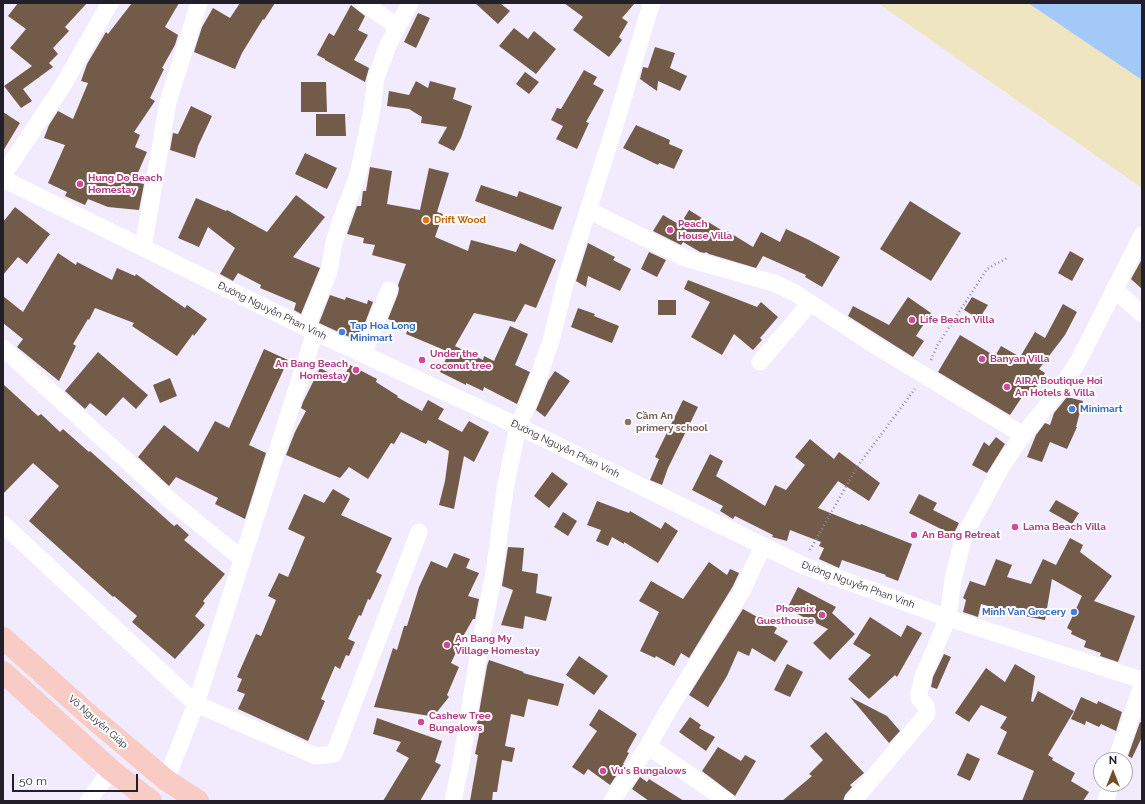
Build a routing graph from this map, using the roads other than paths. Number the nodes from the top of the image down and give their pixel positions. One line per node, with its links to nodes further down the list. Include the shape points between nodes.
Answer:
1 (110, 3): 7 (street, via 62,87)
2 (199, 3): 11 (street, via 168,102)
3 (363, 3): 6 (street)
4 (410, 3): 6 (street)
5 (652, 3): 9 (street)
6 (397, 26): 16 (street, via 376,78 358,176 339,225 329,272)
7 (3, 175)
8 (3, 179): 11 (street, Đường Nguyễn Phan Vinh)
9 (588, 210): 14 (street, via 686,258 774,284); 20 (street, via 550,341 532,395)
10 (1142, 235): 12 (street)
11 (143, 248): 16 (street, Đường Nguyễn Phan Vinh)
12 (1114, 289): 15 (street); 21 (street, via 1079,360 1061,388)
13 (389, 290): 18 (street)
14 (810, 303): 19 (street); 21 (street)
15 (1142, 314)
16 (311, 330): 18 (street, Đường Nguyễn Phan Vinh); 25 (street)
17 (3, 348): 25 (street, via 171,501)
18 (363, 354): 20 (street, Đường Nguyễn Phan Vinh)
19 (760, 362)
20 (518, 426): 24 (street, Đường Nguyễn Phan Vinh); 39 (street, via 505,489 495,567)
21 (1023, 435): 26 (street, via 1002,466 964,536 953,579)
22 (3, 524): 31 (street)
23 (419, 532): 31 (street, via 334,754 316,756)
24 (763, 546): 26 (street, Đường Nguyễn Phan Vinh, via 802,565); 32 (street, via 742,590)
25 (242, 559): 31 (street)
26 (948, 618): 29 (street, Đường Nguyễn Phan Vinh); 42 (street, via 924,674 919,693 927,714)
27 (3, 638): 35 (main road, Võ Nguyên Giáp)
28 (3, 672): 34 (main road)
29 (1142, 680)
30 (1142, 686): 33 (street)
31 (196, 704): 35 (street)
32 (648, 746): 40 (street); 41 (street)
33 (1119, 752)
34 (111, 770): 36 (street); 37 (main road)
35 (166, 780): 37 (main road); 38 (main road, Võ Nguyên Giáp)
36 (88, 801)
37 (151, 801)
38 (198, 801)
39 (453, 801)
40 (612, 801)
41 (727, 801)
42 (853, 801)

